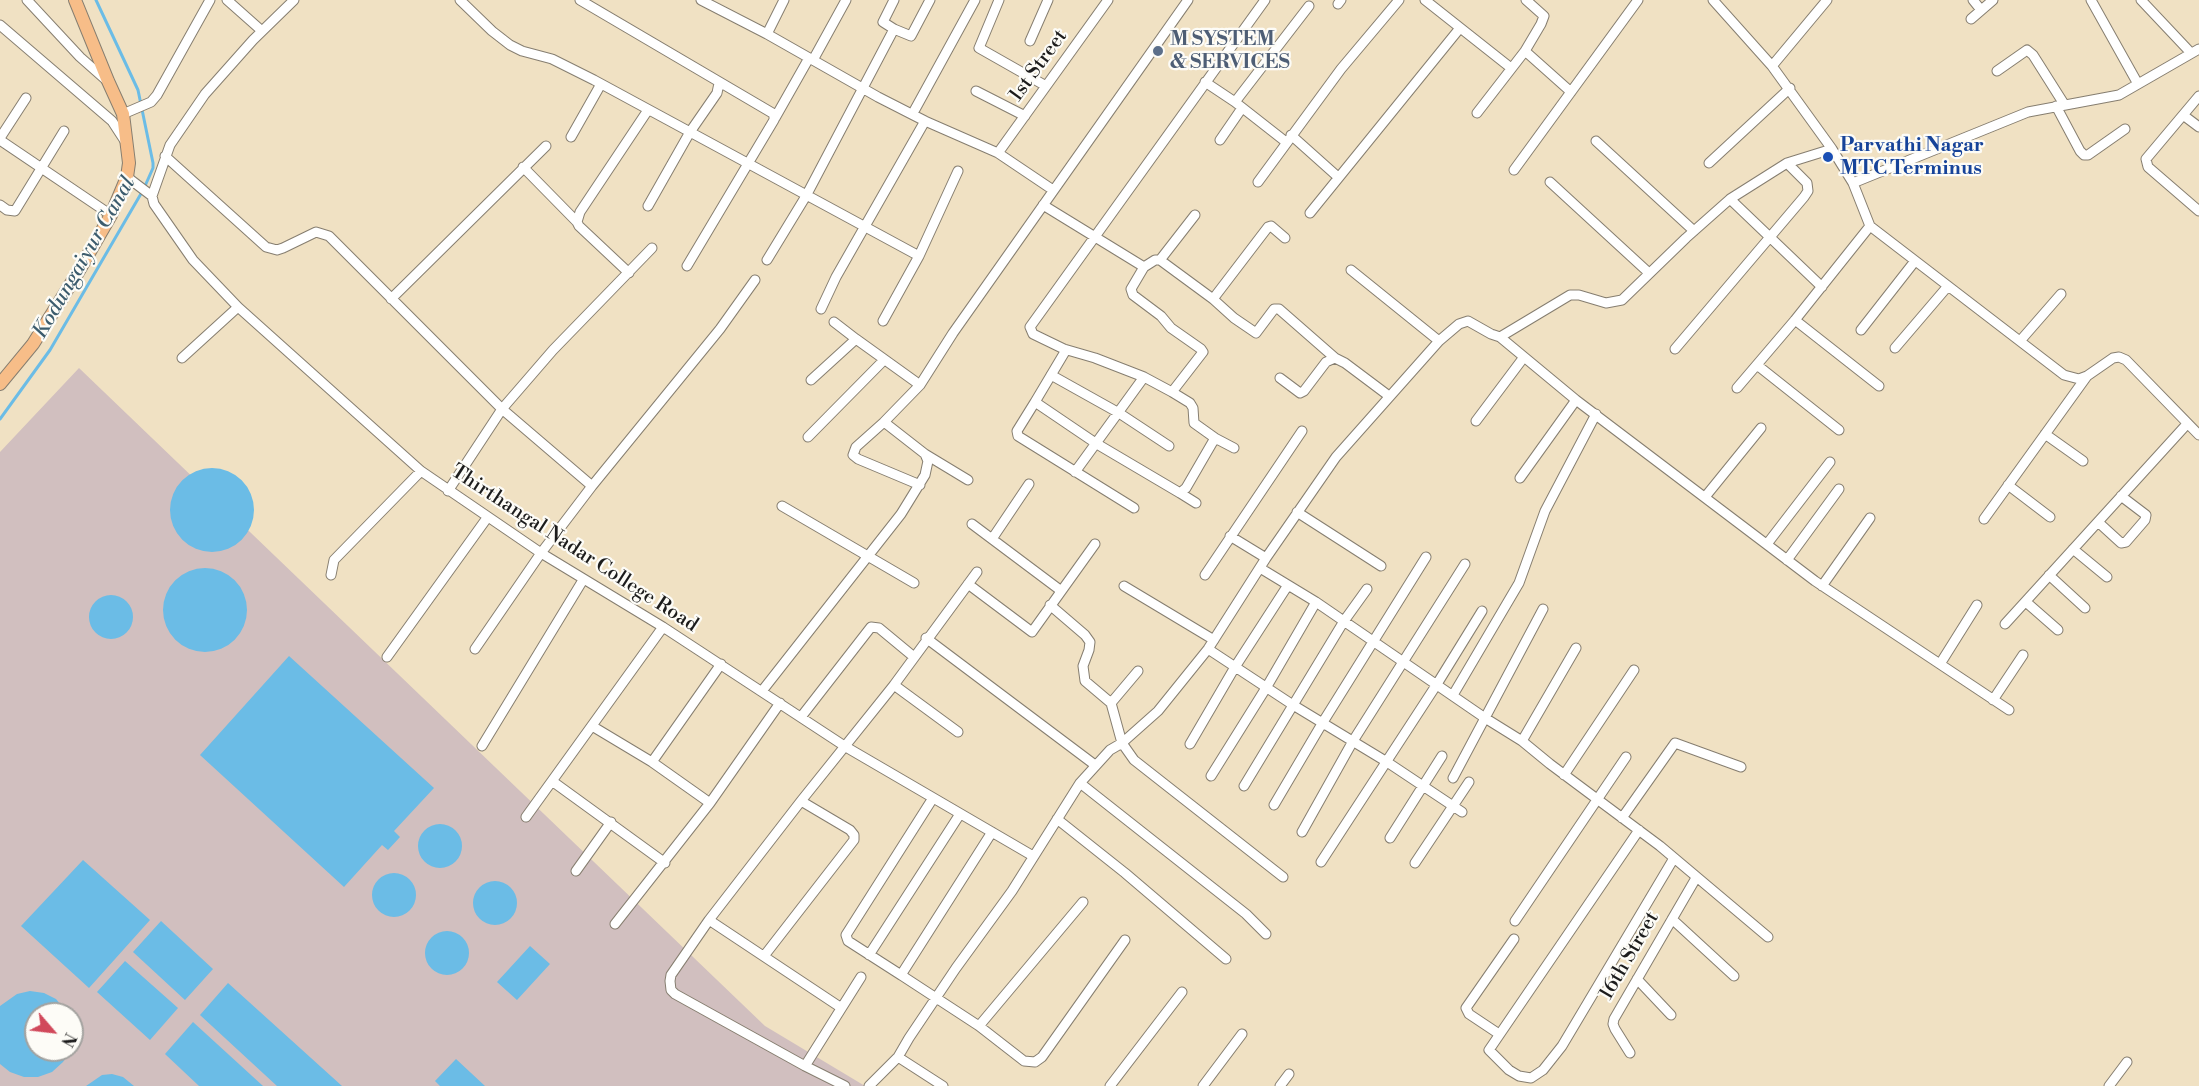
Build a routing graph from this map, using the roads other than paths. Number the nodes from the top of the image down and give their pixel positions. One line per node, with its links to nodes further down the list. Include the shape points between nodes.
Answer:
1 (27, 0): 44 (street)
2 (75, 0): 44 (main road)
3 (210, 0): 59 (street, via 158,95)
4 (227, 0): 35 (street)
5 (294, 0): 35 (street)
6 (460, 0): 47 (street, via 510,45 552,59)
7 (580, 0): 46 (street)
8 (701, 0): 36 (street)
9 (784, 0): 36 (street)
10 (846, 0): 40 (street)
11 (894, 0): 34 (street, via 883,22)
12 (930, 0): 34 (street, via 911,36)
13 (975, 0): 60 (street)
14 (999, 0): 49 (street, via 979,48)
15 (1048, 0): 37 (street)
16 (1108, 0): 49 (street, 1st Street)
17 (1188, 0): 92 (street)
18 (1265, 0): 45 (street)
19 (1425, 0): 33 (street)
20 (1526, 0): 38 (street, via 1544,16)
21 (1638, 0): 53 (street)
22 (1713, 0): 41 (street)
23 (1826, 0): 41 (street)
24 (1973, 0): 30 (street)
25 (1993, 0): 30 (street)
26 (2091, 0): 48 (street)
27 (2141, 0): 39 (street)
28 (1395, 1): 72 (street)
29 (1309, 6): 56 (street)
30 (1981, 10): 31 (street)
31 (1971, 19)
32 (0, 25): 75 (street, via 112,121)
33 (1460, 28): 42 (street); 87 (street)
34 (894, 29): 50 (street)
35 (262, 31): 79 (street, via 205,94)
36 (767, 34): 40 (street)
37 (1030, 41)
38 (1526, 51): 42 (street); 53 (street)
39 (2195, 51): 48 (street)
40 (811, 59): 50 (street); 64 (street)
41 (1772, 66): 51 (street)
42 (1511, 68): 61 (street)
43 (1997, 71): 57 (street, via 2027,50)
44 (108, 81): 59 (main road)
45 (1205, 82): 56 (street); 107 (street)
46 (718, 83): 64 (street, via 772,112); 69 (street, via 717,93)
47 (601, 84): 58 (street); 70 (street)
48 (2138, 84): 57 (street, via 2119,95)
49 (1046, 86): 63 (street, 1st Street)
50 (862, 88): 60 (street); 94 (street)
51 (1790, 88): 77 (street); 80 (street)
52 (976, 91): 63 (street)
53 (1571, 92): 85 (street)
54 (2199, 96): 62 (street)
55 (26, 98): 71 (street)
56 (1239, 105): 72 (street); 73 (street)
57 (2060, 105): 67 (street, via 2084,155); 91 (street, via 2028,112)
58 (648, 110): 69 (street); 103 (street)
59 (127, 113): 75 (main road)
60 (913, 113): 65 (street)
61 (1477, 113)
62 (2183, 115): 66 (street); 99 (street, via 2149,154 2146,163)
63 (1025, 116): 78 (street, 1st Street)
64 (775, 118): 82 (street)
65 (925, 121): 78 (street); 104 (street)
66 (2199, 128)
67 (2125, 129)
68 (64, 131): 84 (street)
69 (690, 132): 82 (street); 98 (street)
70 (571, 137)
71 (0, 139): 84 (street)
72 (1289, 139): 87 (street); 89 (street)
73 (1220, 140)
74 (1596, 141): 106 (street)
75 (128, 146): 88 (main road)
76 (546, 146): 83 (street)
77 (1832, 149): 81 (street); 91 (street)
78 (998, 153): 92 (street)
79 (165, 156): 93 (street); 124 (street, via 266,247 278,250 316,232 324,233)
80 (1709, 163)
81 (1787, 163): 95 (street); 108 (street, via 1807,183 1808,190)
82 (747, 164): 94 (street); 115 (street)
83 (523, 167): 103 (street); 124 (street)
84 (41, 168): 96 (street, via 15,211); 101 (street)
85 (1514, 170)
86 (958, 171): 111 (street)
87 (1338, 177): 100 (street)
88 (132, 181): 93 (street, Thirthangal Nadar College Road); 101 (main road)
89 (1258, 182)
90 (1550, 182): 119 (street)
91 (1853, 183): 105 (street)
92 (1053, 190): 97 (street)
93 (150, 195): 126 (street, Thirthangal Nadar College Road, via 193,260)
94 (806, 196): 104 (street); 112 (street)
95 (1730, 199): 106 (street); 108 (street)
96 (0, 205)
97 (1043, 205): 107 (street); 150 (street)
98 (648, 206)
99 (2199, 211)
100 (1310, 213)
101 (111, 215): 149 (main road, via 33,344)
102 (1195, 215): 113 (street)
103 (577, 222): 118 (street)
104 (865, 226): 111 (street); 127 (street)
105 (1870, 226): 114 (street); 122 (street)
106 (1694, 231): 119 (street)
107 (1095, 237): 116 (street); 138 (street, via 1030,327 1033,334)
108 (1770, 237): 122 (street); 137 (street)
109 (1286, 238): 125 (street, via 1268,227)
110 (652, 248): 118 (street)
111 (919, 256): 129 (street)
112 (767, 260)
113 (1160, 260): 116 (street); 125 (street)
114 (1915, 261): 121 (street); 131 (street)
115 (687, 266)
116 (1144, 267): 153 (street, via 1131,288 1133,295 1203,352)
117 (1351, 270): 134 (street)
118 (629, 273): 157 (street)
119 (1648, 273): 132 (street, via 1622,300 1606,303 1570,295)
120 (755, 280): 183 (street)
121 (1948, 286): 135 (street); 136 (street)
122 (1822, 287): 128 (street)
123 (2061, 294): 135 (street)
124 (392, 299): 157 (street)
125 (1213, 299): 141 (street, via 1253,333 1258,332 1274,309 1279,309)
126 (238, 307): 140 (street); 176 (street, Thirthangal Nadar College Road)
127 (821, 309)
128 (1795, 320): 143 (street); 151 (street)
129 (883, 321)
130 (834, 322): 133 (street)
131 (1860, 330)
132 (1500, 337): 134 (street, via 1468,321); 139 (street)
133 (856, 339): 142 (street); 148 (street)
134 (1439, 341): 154 (street)
135 (2020, 341): 145 (street, via 2064,375 2079,379)
136 (1895, 348)
137 (1675, 349)
138 (1066, 350): 144 (street); 146 (street)
139 (1524, 357): 155 (street); 160 (street)
140 (182, 358)
141 (1335, 358): 147 (street, via 1326,362 1300,393); 154 (street)
142 (884, 360): 150 (street); 168 (street)
143 (1756, 365): 152 (street); 164 (street)
144 (1051, 375): 156 (street); 158 (street)
145 (2087, 376): 162 (street, via 2120,357); 166 (street)
146 (1144, 377): 153 (street); 158 (street)
147 (1280, 378)
148 (811, 380)
149 (0, 384)
150 (920, 385): 161 (street)
151 (1880, 386)
152 (1737, 388)
153 (1172, 392): 169 (street, via 1190,403 1194,423)
154 (1389, 396): 192 (street, via 1336,457)
155 (1576, 400): 159 (street); 178 (street)
156 (1035, 402): 170 (street); 177 (street, via 1017,431 1018,436)
157 (502, 409): 183 (street); 185 (street)
158 (1119, 413): 170 (street); 171 (street)
159 (1596, 414): 188 (street); 255 (street, via 1549,502 1519,583)
160 (1476, 421)
161 (884, 422): 173 (street); 181 (street, via 856,447 853,455)
162 (2187, 424): 167 (street); 187 (street)
163 (1761, 428): 188 (street)
164 (1839, 430)
165 (1302, 431): 199 (street)
166 (2045, 434): 174 (street); 182 (street)
167 (2199, 435)
168 (808, 437)
169 (1215, 438): 172 (street); 186 (street)
170 (1097, 444): 177 (street); 186 (street)
171 (1169, 446)
172 (1234, 448)
173 (925, 454): 179 (street); 181 (street, via 928,461)
174 (2083, 461)
175 (1830, 462): 202 (street)
176 (421, 471): 185 (street, Thirthangal Nadar College Road); 213 (street, via 334,560)
177 (1075, 472): 191 (street)
178 (1520, 478)
179 (968, 480)
180 (1029, 484): 200 (street)
181 (920, 485): 205 (street)
182 (2008, 485): 193 (street); 196 (street)
183 (592, 486): 204 (street)
184 (1839, 489): 208 (street)
185 (448, 491): 194 (street, Thirthangal Nadar College Road)
186 (1180, 493): 189 (street)
187 (2121, 496): 197 (street); 197 (street, via 2146,515 2126,542 2121,543)
188 (1705, 497): 202 (street)
189 (1196, 503)
190 (782, 506): 205 (street)
191 (1134, 508)
192 (1297, 512): 207 (street); 210 (street)
193 (2050, 517)
194 (487, 518): 204 (street, Thirthangal Nadar College Road); 243 (street)
195 (1870, 518): 222 (street)
196 (1984, 519)
197 (2097, 522): 203 (street)
198 (972, 524): 200 (street)
199 (1230, 536): 207 (street); 214 (street)
200 (992, 539): 224 (street)
201 (1095, 544): 224 (street)
202 (1767, 544): 208 (street)
203 (2073, 549): 215 (street); 216 (street)
204 (541, 553): 217 (street, Thirthangal Nadar College Road); 240 (street)
205 (868, 556): 218 (street); 254 (street)
206 (1426, 557): 238 (street)
207 (1266, 558): 211 (street)
208 (1787, 560): 222 (street)
209 (1465, 564): 245 (street)
210 (1381, 566)
211 (1260, 568): 220 (street); 237 (street)
212 (977, 572): 219 (street)
213 (331, 575)
214 (1206, 575)
215 (2049, 575): 226 (street); 229 (street)
216 (2107, 577)
217 (583, 580): 234 (street, Thirthangal Nadar College Road); 270 (street)
218 (914, 583)
219 (968, 584): 227 (street, via 1032,632); 236 (street)
220 (1288, 585): 225 (street); 248 (street)
221 (1124, 586): 237 (street)
222 (1822, 586): 247 (street)
223 (1367, 589): 232 (street)
224 (1060, 590): 227 (street)
225 (1316, 602): 232 (street); 253 (street)
226 (2026, 602): 233 (street); 235 (street)
227 (1050, 605): 258 (street, via 1085,635 1089,642 1083,666 1085,681)
228 (1977, 606): 247 (street)
229 (2085, 608)
230 (1543, 609): 262 (street)
231 (1482, 611): 251 (street)
232 (1344, 621): 238 (street); 259 (street)
233 (2005, 624)
234 (663, 627): 246 (street, Thirthangal Nadar College Road); 264 (street)
235 (2058, 630)
236 (927, 638): 244 (street); 276 (street)
237 (1214, 640): 241 (street)
238 (1374, 641): 245 (street); 263 (street)
239 (1576, 648): 267 (street)
240 (475, 649)
241 (1208, 649): 248 (street); 268 (street, via 1158,711)
242 (2023, 655): 256 (street)
243 (387, 657)
244 (914, 657): 252 (street); 261 (street, via 879,628 871,627)
245 (1404, 662): 251 (street); 266 (street)
246 (721, 664): 254 (street, Thirthangal Nadar College Road); 274 (street)
247 (1940, 664): 256 (street)
248 (1235, 667): 253 (street); 269 (street)
249 (1634, 670): 278 (street)
250 (1138, 671): 258 (street)
251 (1437, 684): 255 (street); 275 (street)
252 (894, 685): 265 (street); 271 (street)
253 (1266, 688): 259 (street); 279 (street)
254 (762, 691): 257 (street, Thirthangal Nadar College Road)
255 (1454, 695): 262 (street)
256 (1993, 700): 260 (street)
257 (780, 703): 261 (street, Thirthangal Nadar College Road); 289 (street)
258 (1111, 703): 268 (street)
259 (1293, 705): 263 (street); 284 (street)
260 (2009, 710)
261 (801, 717): 271 (street, Thirthangal Nadar College Road)
262 (1485, 718): 267 (street); 280 (street)
263 (1323, 722): 266 (street); 290 (street)
264 (592, 726): 274 (street); 281 (street)
265 (958, 732)
266 (1353, 741): 275 (street); 300 (street)
267 (1522, 741): 278 (street)
268 (1122, 743): 276 (street); 308 (street, via 1134,760)
269 (1190, 744)
270 (482, 746)
271 (846, 747): 286 (street, Thirthangal Nadar College Road); 288 (street)
272 (1442, 756): 285 (street)
273 (1626, 757): 287 (street)
274 (652, 762): 289 (street)
275 (1387, 762): 285 (street); 304 (street)
276 (1095, 765): 283 (street)
277 (1741, 767): 295 (street, via 1675,743)
278 (1564, 775): 287 (street)
279 (1211, 776)
280 (1454, 778)
281 (552, 781): 294 (street); 297 (street)
282 (1469, 782): 291 (street)
283 (1080, 783): 296 (street); 315 (street)
284 (1244, 786)
285 (1423, 786): 291 (street); 301 (street)
286 (933, 798): 293 (street, Thirthangal Nadar College Road); 319 (street, via 847,931 845,938)
287 (1598, 800): 295 (street); 313 (street)
288 (801, 801): 312 (street); 320 (street, via 850,830 854,840)
289 (710, 803): 306 (street)
290 (1274, 805)
291 (1453, 806): 292 (street); 305 (street)
292 (1462, 812)
293 (960, 814): 299 (street, Thirthangal Nadar College Road); 319 (street)
294 (526, 817)
295 (1622, 818): 298 (street)
296 (1057, 819): 302 (street); 321 (street)
297 (611, 822): 306 (street); 307 (street)
298 (1639, 830): 303 (street); 332 (street)
299 (992, 832): 302 (street, Thirthangal Nadar College Road); 322 (street)
300 (1302, 832)
301 (1390, 838)
302 (1033, 856): 327 (street)
303 (1674, 858): 309 (street); 332 (street, via 1562,1046 1543,1070 1531,1078 1509,1070 1489,1050)
304 (1321, 862)
305 (1414, 862)
306 (665, 863): 314 (street)
307 (576, 871)
308 (1283, 877)
309 (1696, 878): 311 (street, 16th Street); 316 (street)
310 (1083, 902): 330 (street)
311 (1672, 919): 323 (street); 325 (street, 16th Street)
312 (709, 920): 320 (street); 336 (street, via 671,975 671,990)
313 (1515, 921)
314 (615, 924)
315 (1266, 934)
316 (1768, 937)
317 (1514, 939): 332 (street, via 1466,1008)
318 (1125, 940): 330 (street, via 1039,1060 1024,1060)
319 (869, 955): 322 (street)
320 (764, 956): 328 (street)
321 (1226, 959)
322 (901, 975): 327 (street)
323 (1734, 976)
324 (861, 977): 328 (street)
325 (1637, 979): 329 (street); 333 (street, 16th Street, via 1613,1024)
326 (1182, 992): 341 (street)
327 (937, 997): 330 (street); 334 (street)
328 (840, 1007): 336 (street)
329 (1671, 1015)
330 (980, 1026)
331 (1242, 1034): 342 (street)
332 (1499, 1034)
333 (1630, 1053)
334 (898, 1057): 339 (street); 340 (street)
335 (2127, 1062): 344 (street)
336 (806, 1066): 338 (street)
337 (1289, 1074): 343 (street)
338 (845, 1086)
339 (869, 1086)
340 (943, 1086)
341 (1110, 1086)
342 (1203, 1086)
343 (1280, 1086)
344 (2109, 1086)

